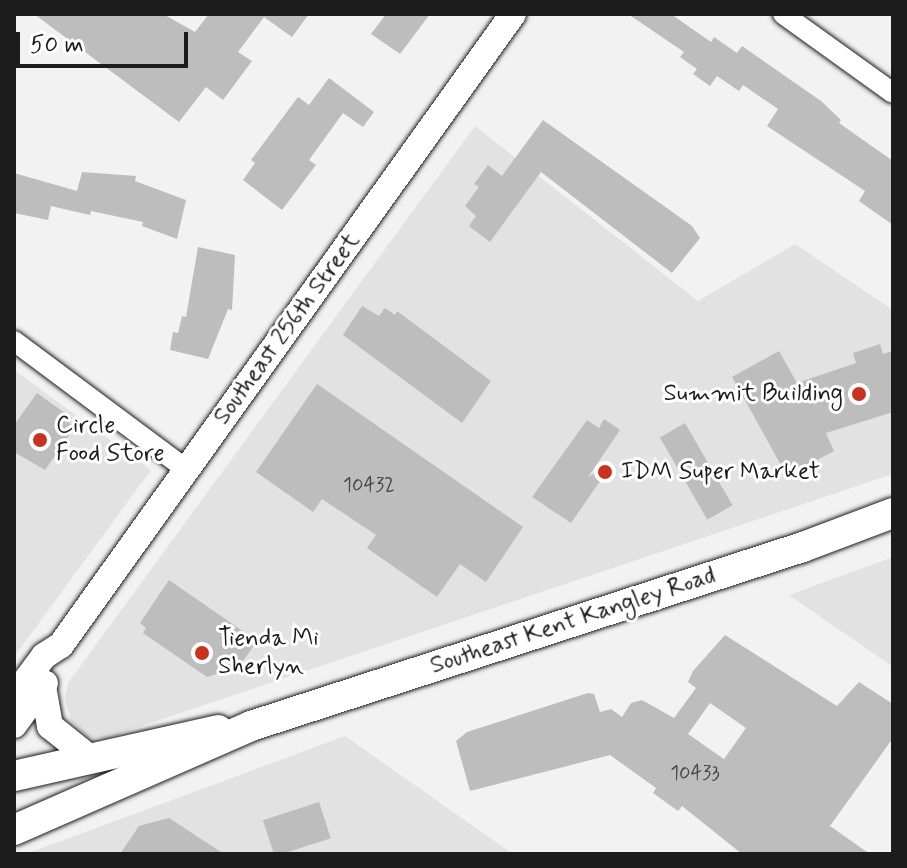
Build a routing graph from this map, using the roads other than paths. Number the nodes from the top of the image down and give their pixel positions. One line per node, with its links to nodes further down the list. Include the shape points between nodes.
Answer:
1 (513, 14): 5 (main road, Southeast 256th Street)
2 (783, 14): 3 (street)
3 (893, 93)
4 (14, 341): 5 (street)
5 (186, 469): 7 (main road, Southeast 256th Street)
6 (893, 513): 11 (main road, Southeast Kent Kangley Road)
7 (61, 645): 8 (main road, Southeast 256th Street, via 58,665); 9 (main road, Southeast 256th Street, via 44,656)
8 (43, 686): 10 (main road, Southeast 256th Street); 13 (main road, via 50,726)
9 (14, 696)
10 (14, 725)
11 (251, 726): 12 (main road, Southeast Kent Kangley Road); 15 (main road, Southeast Kent Kangley Road)
12 (183, 737): 13 (main road, Southeast Kent Kangley Road); 15 (main road, via 175,748 86,786)
13 (90, 758): 14 (main road, Southeast Kent Kangley Road)
14 (14, 776)
15 (80, 802): 16 (main road, Southeast Kent Kangley Road)
16 (14, 830)

